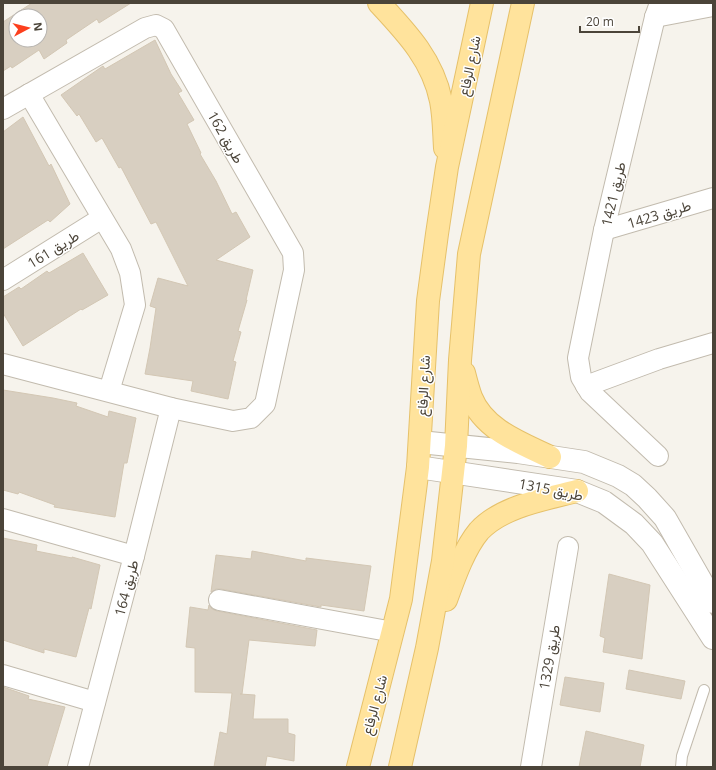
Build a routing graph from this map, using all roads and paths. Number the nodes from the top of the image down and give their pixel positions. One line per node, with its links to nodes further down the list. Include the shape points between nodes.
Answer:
1 (379, 3): 8 (main road, via 424,56 434,75 441,102)
2 (482, 3): 8 (main road, شارع الرفاع)
3 (521, 3): 14 (main road, via 468,254)
4 (713, 6): 5 (street)
5 (657, 10): 11 (street, طريق 1421)
6 (29, 94): 7 (street, طريق 162); 10 (street); 18 (street, طريق 162, via 145,28 156,25 164,29 293,253 294,270 265,404 251,418 233,421)
7 (3, 109)
8 (447, 167): 19 (main road, شارع الرفاع, via 428,301)
9 (713, 198): 11 (street, طريق 1423)
10 (102, 218): 12 (street, طريق 161); 17 (street, via 121,249 130,273 135,305)
11 (604, 230): 16 (street, طريق 1421, via 578,358 581,377)
12 (3, 280)
13 (713, 343): 16 (street, via 659,358)
14 (460, 360): 20 (main road); 22 (main road, via 472,398 483,417 500,432)
15 (3, 364): 17 (street)
16 (586, 386): 21 (street, طريق 1421)
17 (109, 391): 18 (street)
18 (171, 408): 28 (street, طريق 164)
19 (420, 442): 20 (street, طريق 1315); 23 (main road, شارع الرفاع)
20 (456, 446): 22 (street, طريق 1315); 24 (main road)
21 (658, 456)
22 (550, 457): 29 (street, طريق 1315, via 584,462 618,476 633,486 665,518)
23 (418, 467): 24 (street, طريق 1315); 33 (main road, شارع الرفاع, via 401,599)
24 (452, 472): 25 (street, طريق 1315); 35 (main road, via 443,561)
25 (577, 491): 32 (street, طريق 1315, via 604,502 634,524); 35 (main road, via 517,508 496,518 479,531 462,559)
26 (3, 519): 28 (street)
27 (568, 547): 42 (street, طريق 1329)
28 (134, 556): 38 (street, طريق 164)
29 (690, 562): 30 (street); 32 (street, طريق 1315)
30 (713, 577)
31 (219, 600): 33 (street)
32 (709, 609): 34 (street, طريق 1315)
33 (393, 632): 40 (main road, شارع الرفاع)
34 (713, 636)
35 (427, 648): 41 (main road)
36 (3, 675): 38 (street)
37 (704, 690): 43 (lane, via 682,756)
38 (95, 702): 39 (street, طريق 164)
39 (78, 767)
40 (358, 767)
41 (400, 767)
42 (531, 767)
43 (681, 767)

